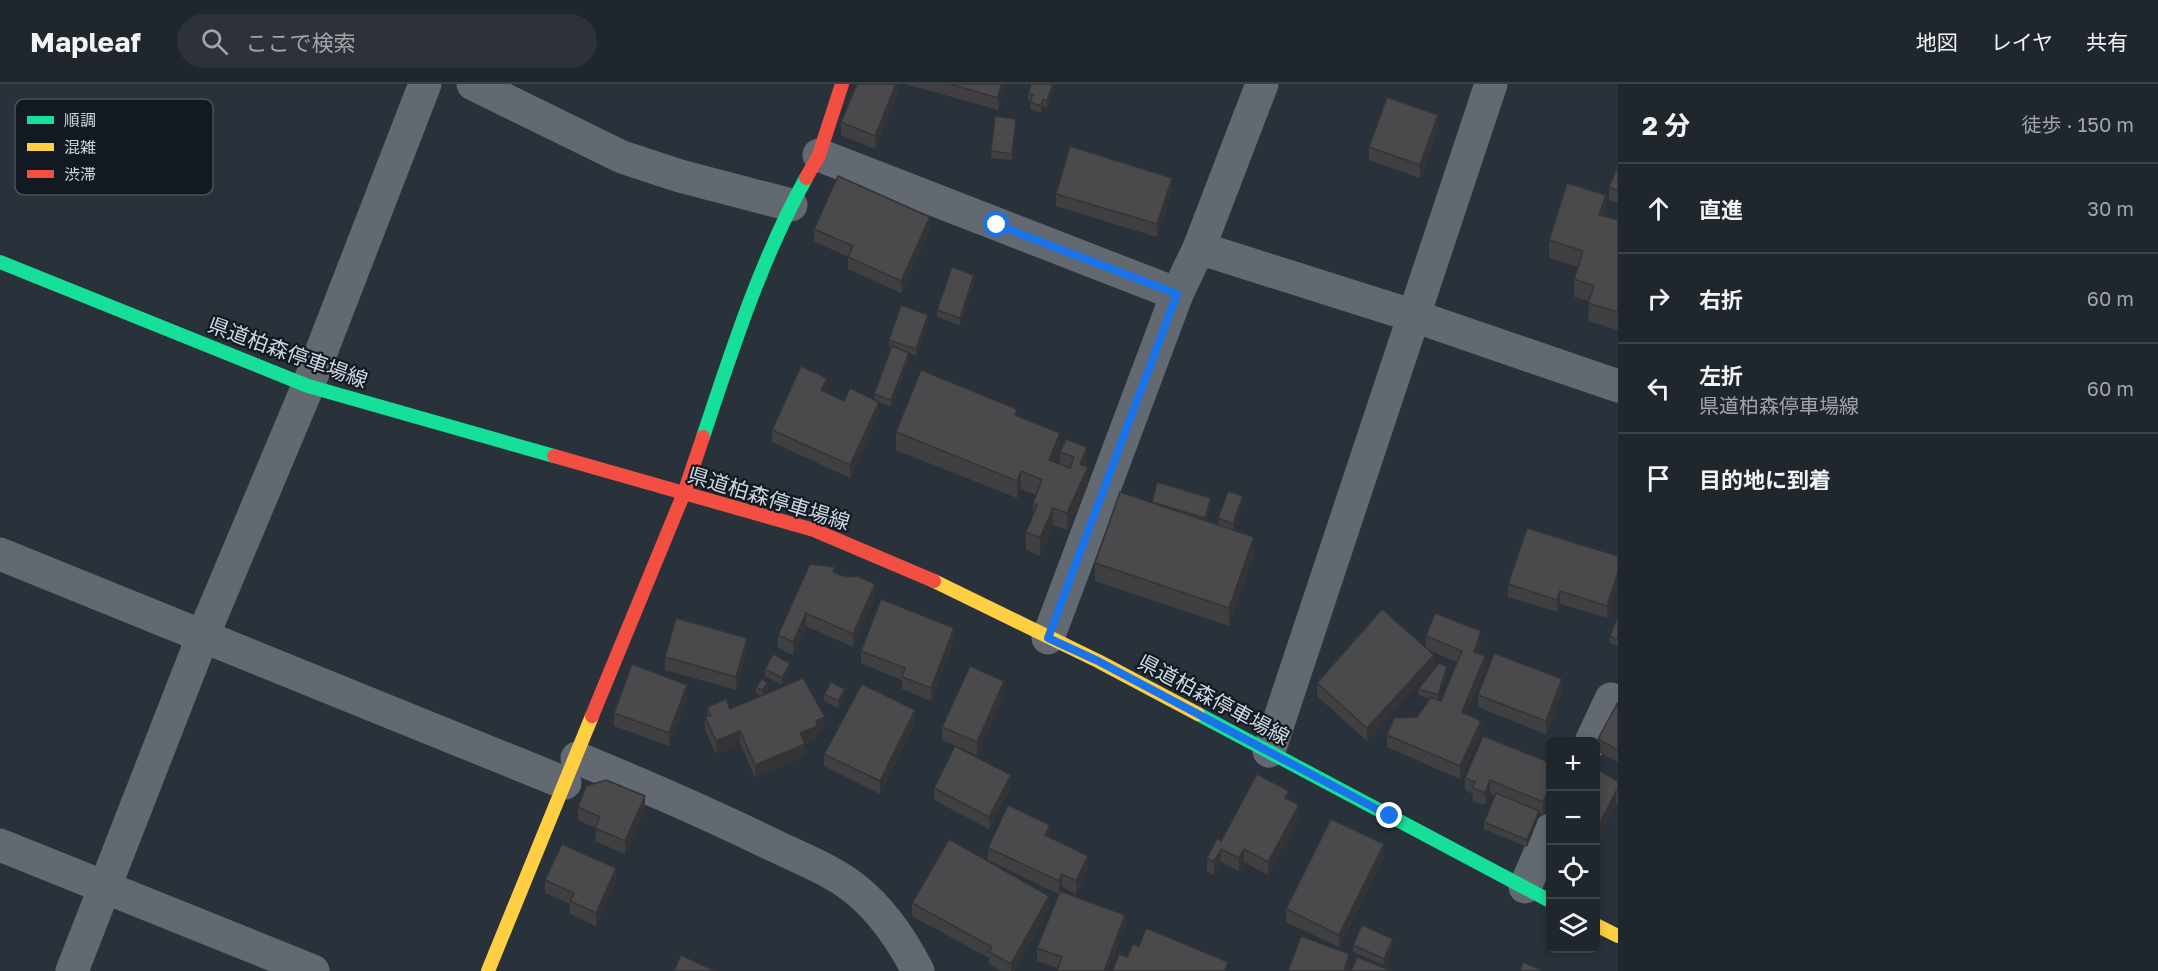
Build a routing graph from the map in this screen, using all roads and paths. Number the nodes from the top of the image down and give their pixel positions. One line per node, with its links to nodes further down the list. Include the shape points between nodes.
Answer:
1 (425, 84): 12 (street)
2 (473, 84): 7 (street, via 622,157)
3 (842, 84): 6 (main road)
4 (1262, 84): 8 (street)
5 (1491, 84): 11 (street)
6 (819, 155): 7 (main road); 10 (street)
7 (790, 205): 14 (main road, via 733,347)
8 (1199, 248): 10 (street); 11 (street)
9 (0, 262): 12 (main road, 県道柏森停車場線)
10 (1177, 294): 17 (street)
11 (1414, 316): 13 (street); 20 (street)
12 (308, 386): 14 (main road, 県道柏森停車場線); 16 (street)
13 (1618, 386)
14 (684, 493): 17 (main road, 県道柏森停車場線, via 814,530 949,588); 21 (main road)
15 (0, 554): 16 (street)
16 (202, 638): 21 (street); 24 (street)
17 (1048, 638): 20 (main road, 県道柏森停車場線)
18 (1611, 699): 19 (street)
19 (1593, 737)
20 (1269, 751): 25 (main road, 県道柏森停車場線)
21 (571, 770): 30 (main road); 31 (street, via 690,805 828,872 873,904)
22 (0, 845): 24 (street)
23 (1548, 845): 25 (street)
24 (104, 887): 28 (street); 29 (street)
25 (1538, 894)
26 (1600, 927): 27 (main road)
27 (1618, 936)
28 (72, 971)
29 (313, 971)
30 (488, 971)
31 (918, 971)

